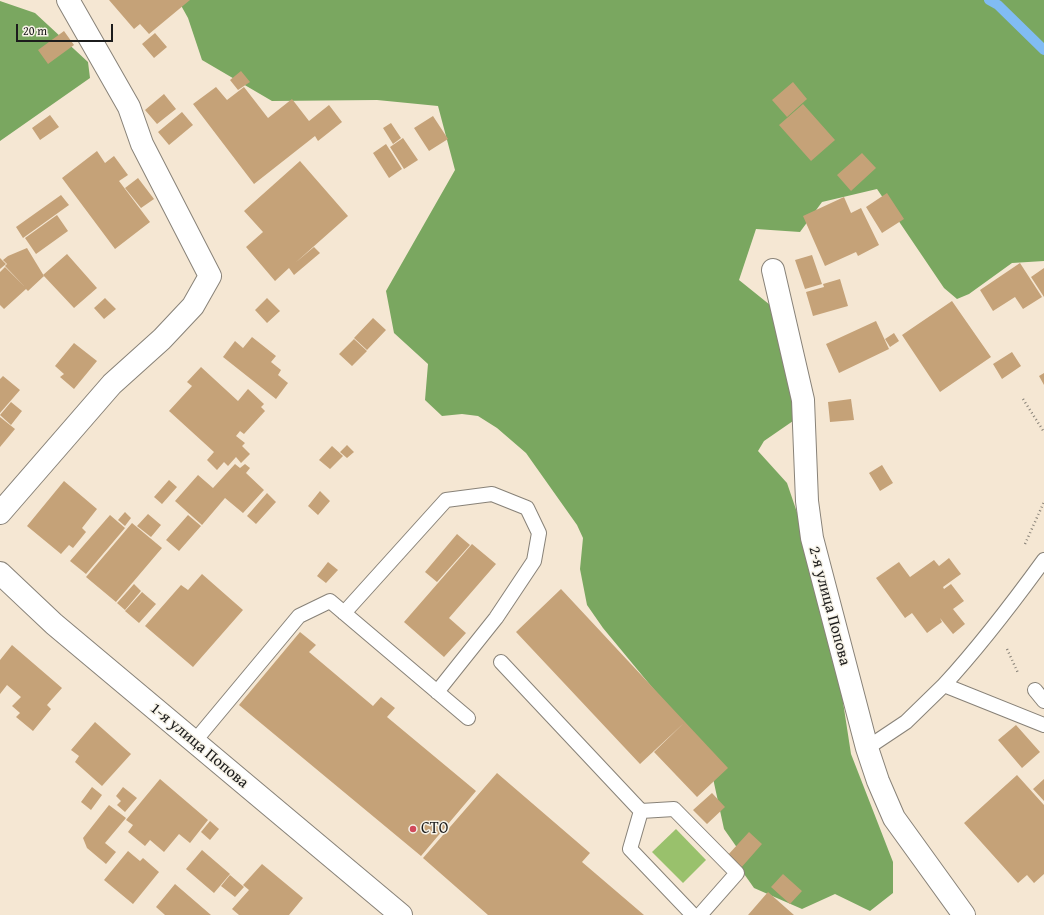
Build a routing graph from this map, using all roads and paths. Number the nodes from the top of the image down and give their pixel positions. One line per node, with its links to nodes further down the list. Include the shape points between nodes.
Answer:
1 (68, 0): 5 (street, via 129,106 142,144 210,276 193,306 162,339 112,384)
2 (773, 270): 15 (street, 2-я улица Попова, via 803,400 807,501 812,538)
3 (1023, 399): 4 (path)
4 (1044, 432)
5 (0, 513)
6 (1044, 560): 10 (lane, via 1004,616)
7 (0, 573): 14 (street, 1-я улица Попова, via 54,624)
8 (344, 613): 11 (lane); 11 (lane, via 446,500 492,494 527,508 539,533 534,561 496,618); 14 (lane, via 330,601 299,616)
9 (501, 662): 16 (lane)
10 (944, 685): 13 (lane); 15 (lane, via 906,722)
11 (437, 692): 12 (lane)
12 (468, 718)
13 (1044, 725)
14 (194, 742): 17 (street, 1-я улица Попова)
15 (867, 748): 20 (street, 2-я улица Попова, via 894,818)
16 (641, 811): 18 (lane, via 630,849); 19 (lane, via 674,809 736,873)
17 (392, 912)
18 (693, 915)
19 (700, 915)
20 (964, 915)

